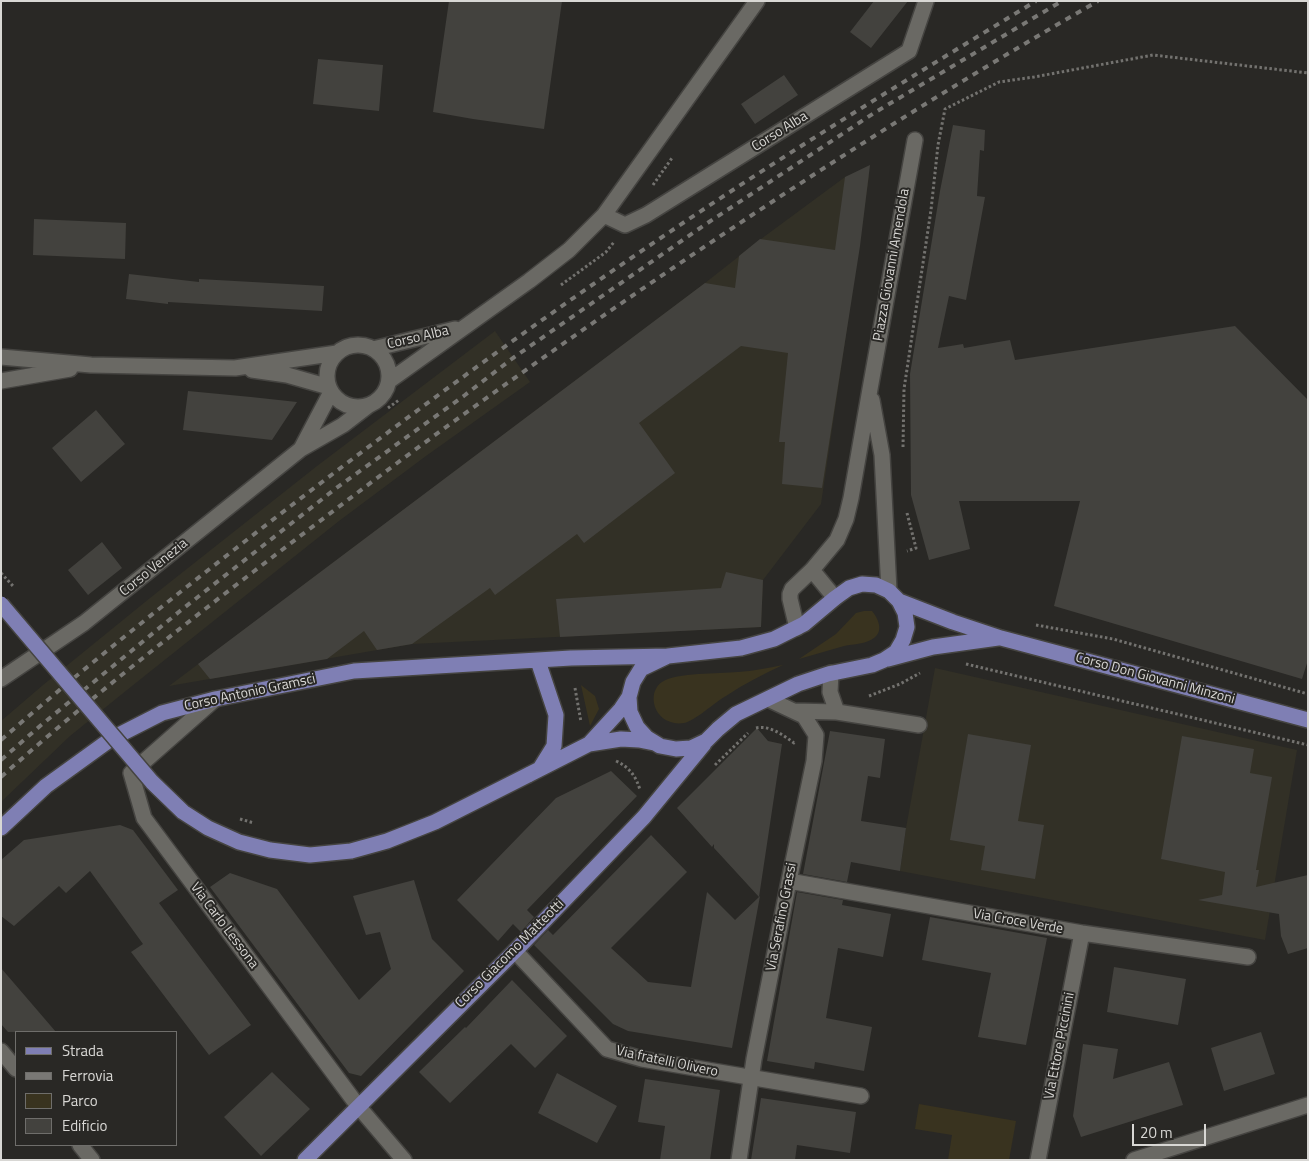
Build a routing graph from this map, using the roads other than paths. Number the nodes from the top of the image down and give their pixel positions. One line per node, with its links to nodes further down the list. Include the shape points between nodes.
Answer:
1 (757, 1): 4 (street, Corso Alba)
2 (926, 1): 4 (street, Corso Alba, via 909,51 646,215 625,225)
3 (915, 140): 13 (street, Piazza Giovanni Amendola)
4 (604, 215): 5 (street, Corso Alba, via 529,282)
5 (464, 327): 6 (street, Corso Alba); 12 (street, Corso Alba)
6 (373, 348): 7 (street, via 354,345); 12 (street, via 386,362)
7 (337, 353): 10 (street); 14 (street, via 328,369)
8 (1, 357): 9 (street)
9 (91, 365): 10 (street); 11 (street)
10 (235, 368): 14 (street, via 288,375)
11 (1, 380)
12 (389, 381): 15 (street, via 379,399)
13 (870, 389): 17 (street, Piazza Giovanni Amendola, via 846,519 837,540); 18 (street, Piazza Giovanni Amendola, via 882,455 887,558)
14 (330, 390): 15 (street, via 344,404 353,407); 16 (street, Corso Venezia)
15 (370, 404): 16 (street, Corso Venezia)
16 (301, 450): 27 (street, Corso Venezia, via 84,623)
17 (812, 570): 19 (street); 21 (street, Piazza Giovanni Amendola, via 790,594)
18 (894, 596): 19 (main road, via 876,585 862,584); 22 (main road, Corso Don Giovanni Minzoni); 25 (main road, Piazza Giovanni Amendola, via 905,613 906,627 896,652)
19 (835, 598): 21 (main road)
20 (1, 604): 38 (main road, bridge, via 152,782 183,812 239,842 310,855 351,851 436,822)
21 (797, 628): 23 (main road, via 742,648)
22 (1001, 638): 25 (main road, Corso Don Giovanni Minzoni, via 934,647); 33 (main road, Corso Don Giovanni Minzoni)
23 (668, 656): 24 (main road, Corso Antonio Gramsci); 28 (main road, via 641,669)
24 (538, 660): 29 (main road, Corso Antonio Gramsci, via 354,671); 38 (main road, via 556,715 554,746)
25 (884, 660): 26 (main road, Piazza Giovanni Amendola)
26 (831, 673): 30 (main road, Piazza Giovanni Amendola); 32 (street, via 830,692)
27 (1, 679)
28 (629, 697): 35 (main road, via 621,709); 37 (main road, Piazza Giovanni Amendola, via 630,712 637,727)
29 (215, 698): 39 (main road, Corso Antonio Gramsci, via 162,713 111,739 46,786); 49 (street, Via Carlo Lessona, via 131,773 144,818)
30 (768, 699): 31 (street, Via Serafino Grassi); 36 (main road, Piazza Giovanni Amendola, via 736,714)
31 (793, 711): 32 (street); 40 (street, Via Serafino Grassi, via 804,716 816,735 814,761)
32 (837, 712): 34 (street)
33 (1308, 720)
34 (919, 725)
35 (586, 737): 37 (main road); 38 (main road)
36 (706, 740): 37 (main road, Piazza Giovanni Amendola, via 691,748 676,749); 42 (main road, Corso Giacomo Matteotti, via 644,817)
37 (655, 743)
38 (534, 772)
39 (1, 828)
40 (788, 881): 41 (street, Via Croce Verde); 46 (street, Via Serafino Grassi)
41 (1082, 933): 43 (street, Via Croce Verde); 55 (street, Via Ettore Piccinini)
42 (515, 950): 46 (street, Via fratelli Olivero, via 607,1049 642,1059); 49 (main road, Corso Giacomo Matteotti)
43 (1248, 957)
44 (1, 1051): 45 (street)
45 (15, 1068)
46 (751, 1078): 47 (street, Via fratelli Olivero); 54 (street, Via Serafino Grassi)
47 (860, 1096)
48 (1308, 1105): 56 (street)
49 (358, 1106): 52 (main road, Corso Giacomo Matteotti); 53 (street, Via Carlo Lessona)
50 (81, 1146): 51 (street)
51 (92, 1160)
52 (306, 1160)
53 (404, 1160)
54 (739, 1160)
55 (1038, 1160)
56 (1134, 1160)

